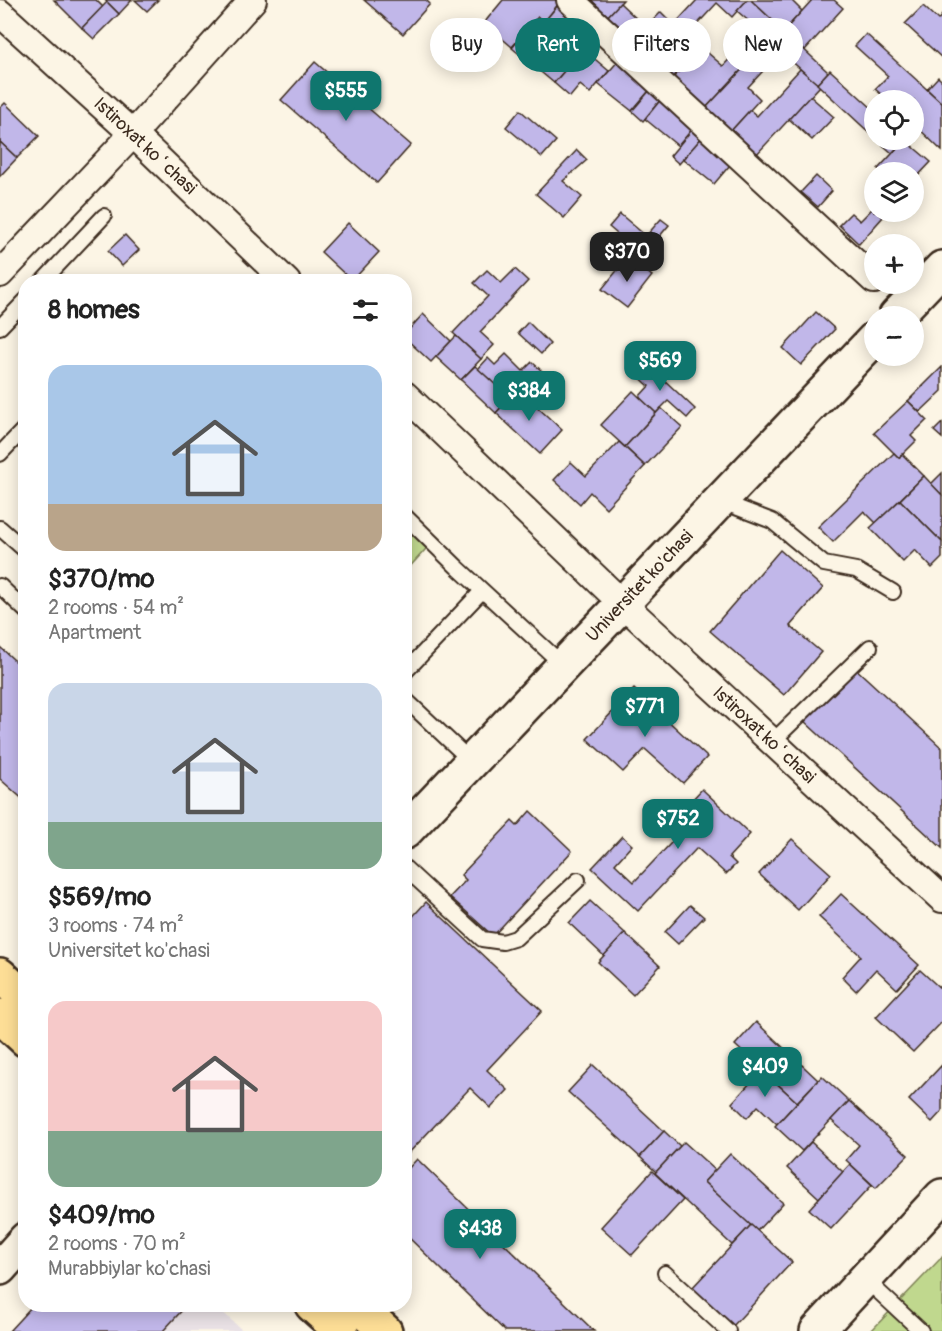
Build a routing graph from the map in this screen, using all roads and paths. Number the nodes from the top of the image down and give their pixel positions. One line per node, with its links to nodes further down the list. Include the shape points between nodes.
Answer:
1 (253, 0): 4 (street)
2 (570, 0): 7 (street)
3 (0, 13): 4 (street, Istiroxat koʻchasi)
4 (133, 134): 8 (street); 10 (street, Istiroxat koʻchasi)
5 (104, 216): 9 (lane)
6 (942, 268): 13 (main road)
7 (864, 271)
8 (0, 273)
9 (50, 274)
10 (279, 274)
11 (886, 294): 12 (street)
12 (895, 306)
13 (906, 306)
14 (18, 308): 15 (lane)
15 (0, 327)
16 (864, 350): 20 (main road, Universitet ko'chasi)
17 (412, 402): 28 (street, Istiroxat koʻchasi)
18 (18, 435): 19 (lane)
19 (0, 454)
20 (720, 501): 26 (lane, via 772,520 825,564 856,570); 28 (main road, Universitet ko'chasi)
21 (412, 523): 25 (lane)
22 (0, 528): 23 (lane)
23 (18, 544)
24 (0, 586): 27 (lane)
25 (482, 591): 30 (lane); 31 (lane)
26 (893, 592)
27 (18, 603)
28 (622, 603): 31 (main road, Universitet ko'chasi); 33 (street, Istiroxat koʻchasi)
29 (870, 647): 33 (lane)
30 (412, 665)
31 (563, 665): 34 (main road, Universitet ko'chasi)
32 (412, 706): 34 (lane)
33 (772, 742): 38 (street, Istiroxat koʻchasi)
34 (471, 762): 35 (main road, Universitet ko'chasi)
35 (412, 825)
36 (412, 874): 37 (lane, via 482,939 503,942 516,938)
37 (578, 880)
38 (942, 899)
39 (0, 975): 40 (main road)
40 (18, 992)
41 (0, 1016): 42 (main road)
42 (18, 1033)
43 (942, 1196): 47 (main road)
44 (18, 1248): 45 (main road)
45 (0, 1268)
46 (665, 1273): 52 (lane)
47 (865, 1279): 53 (main road); 54 (lane)
48 (320, 1312): 50 (main road)
49 (365, 1312): 51 (main road)
50 (341, 1331)
51 (386, 1331)
52 (728, 1331)
53 (817, 1331)
54 (921, 1331)

